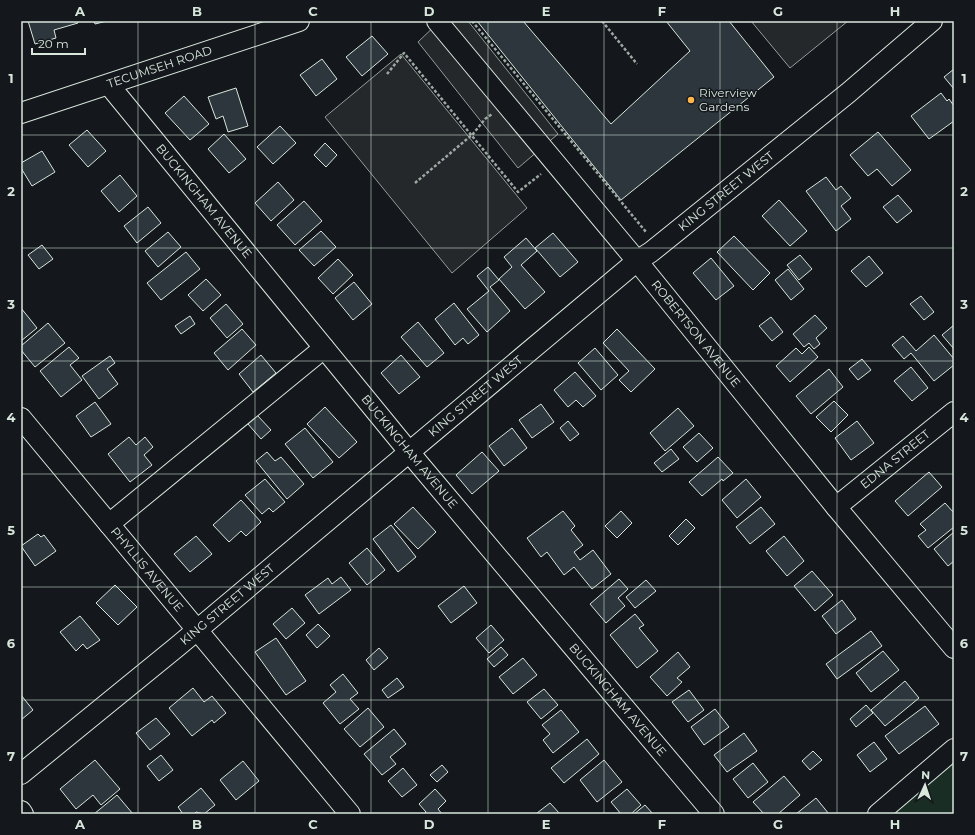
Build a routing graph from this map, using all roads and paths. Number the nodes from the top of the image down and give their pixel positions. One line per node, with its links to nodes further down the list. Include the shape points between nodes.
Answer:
1 (299, 21): 8 (street, TECUMSEH ROAD)
2 (437, 21): 9 (street, ROBERTSON AVENUE)
3 (472, 21): 14 (path)
4 (602, 21): 6 (path)
5 (932, 21): 15 (street, KING STREET WEST, via 848,93 652,252)
6 (637, 64)
7 (387, 74): 11 (path, via 404,53)
8 (109, 85): 10 (street, TECUMSEH ROAD); 16 (street, BUCKINGHAM AVENUE)
9 (505, 104): 11 (path, via 485,119); 12 (street, ROBERTSON AVENUE)
10 (21, 113)
11 (471, 135): 12 (path, via 518,192); 13 (path)
12 (554, 163): 15 (street, ROBERTSON AVENUE)
13 (415, 183)
14 (646, 233)
15 (637, 261): 19 (street, KING STREET WEST); 20 (street, ROBERTSON AVENUE)
16 (324, 348): 19 (street, BUCKINGHAM AVENUE); 21 (street)
17 (954, 412): 20 (street, EDNA STREET)
18 (21, 418): 21 (street, PHYLLIS AVENUE)
19 (410, 451): 22 (street, KING STREET WEST); 29 (street, BUCKINGHAM AVENUE)
20 (836, 507): 23 (street, ROBERTSON AVENUE)
21 (109, 524): 22 (street, PHYLLIS AVENUE)
22 (196, 630): 25 (street, KING STREET WEST); 28 (street, PHYLLIS AVENUE)
23 (954, 648)
24 (954, 749): 30 (street)
25 (21, 774)
26 (21, 811): 27 (street)
27 (23, 814)
28 (350, 814)
29 (714, 814)
30 (878, 814)

